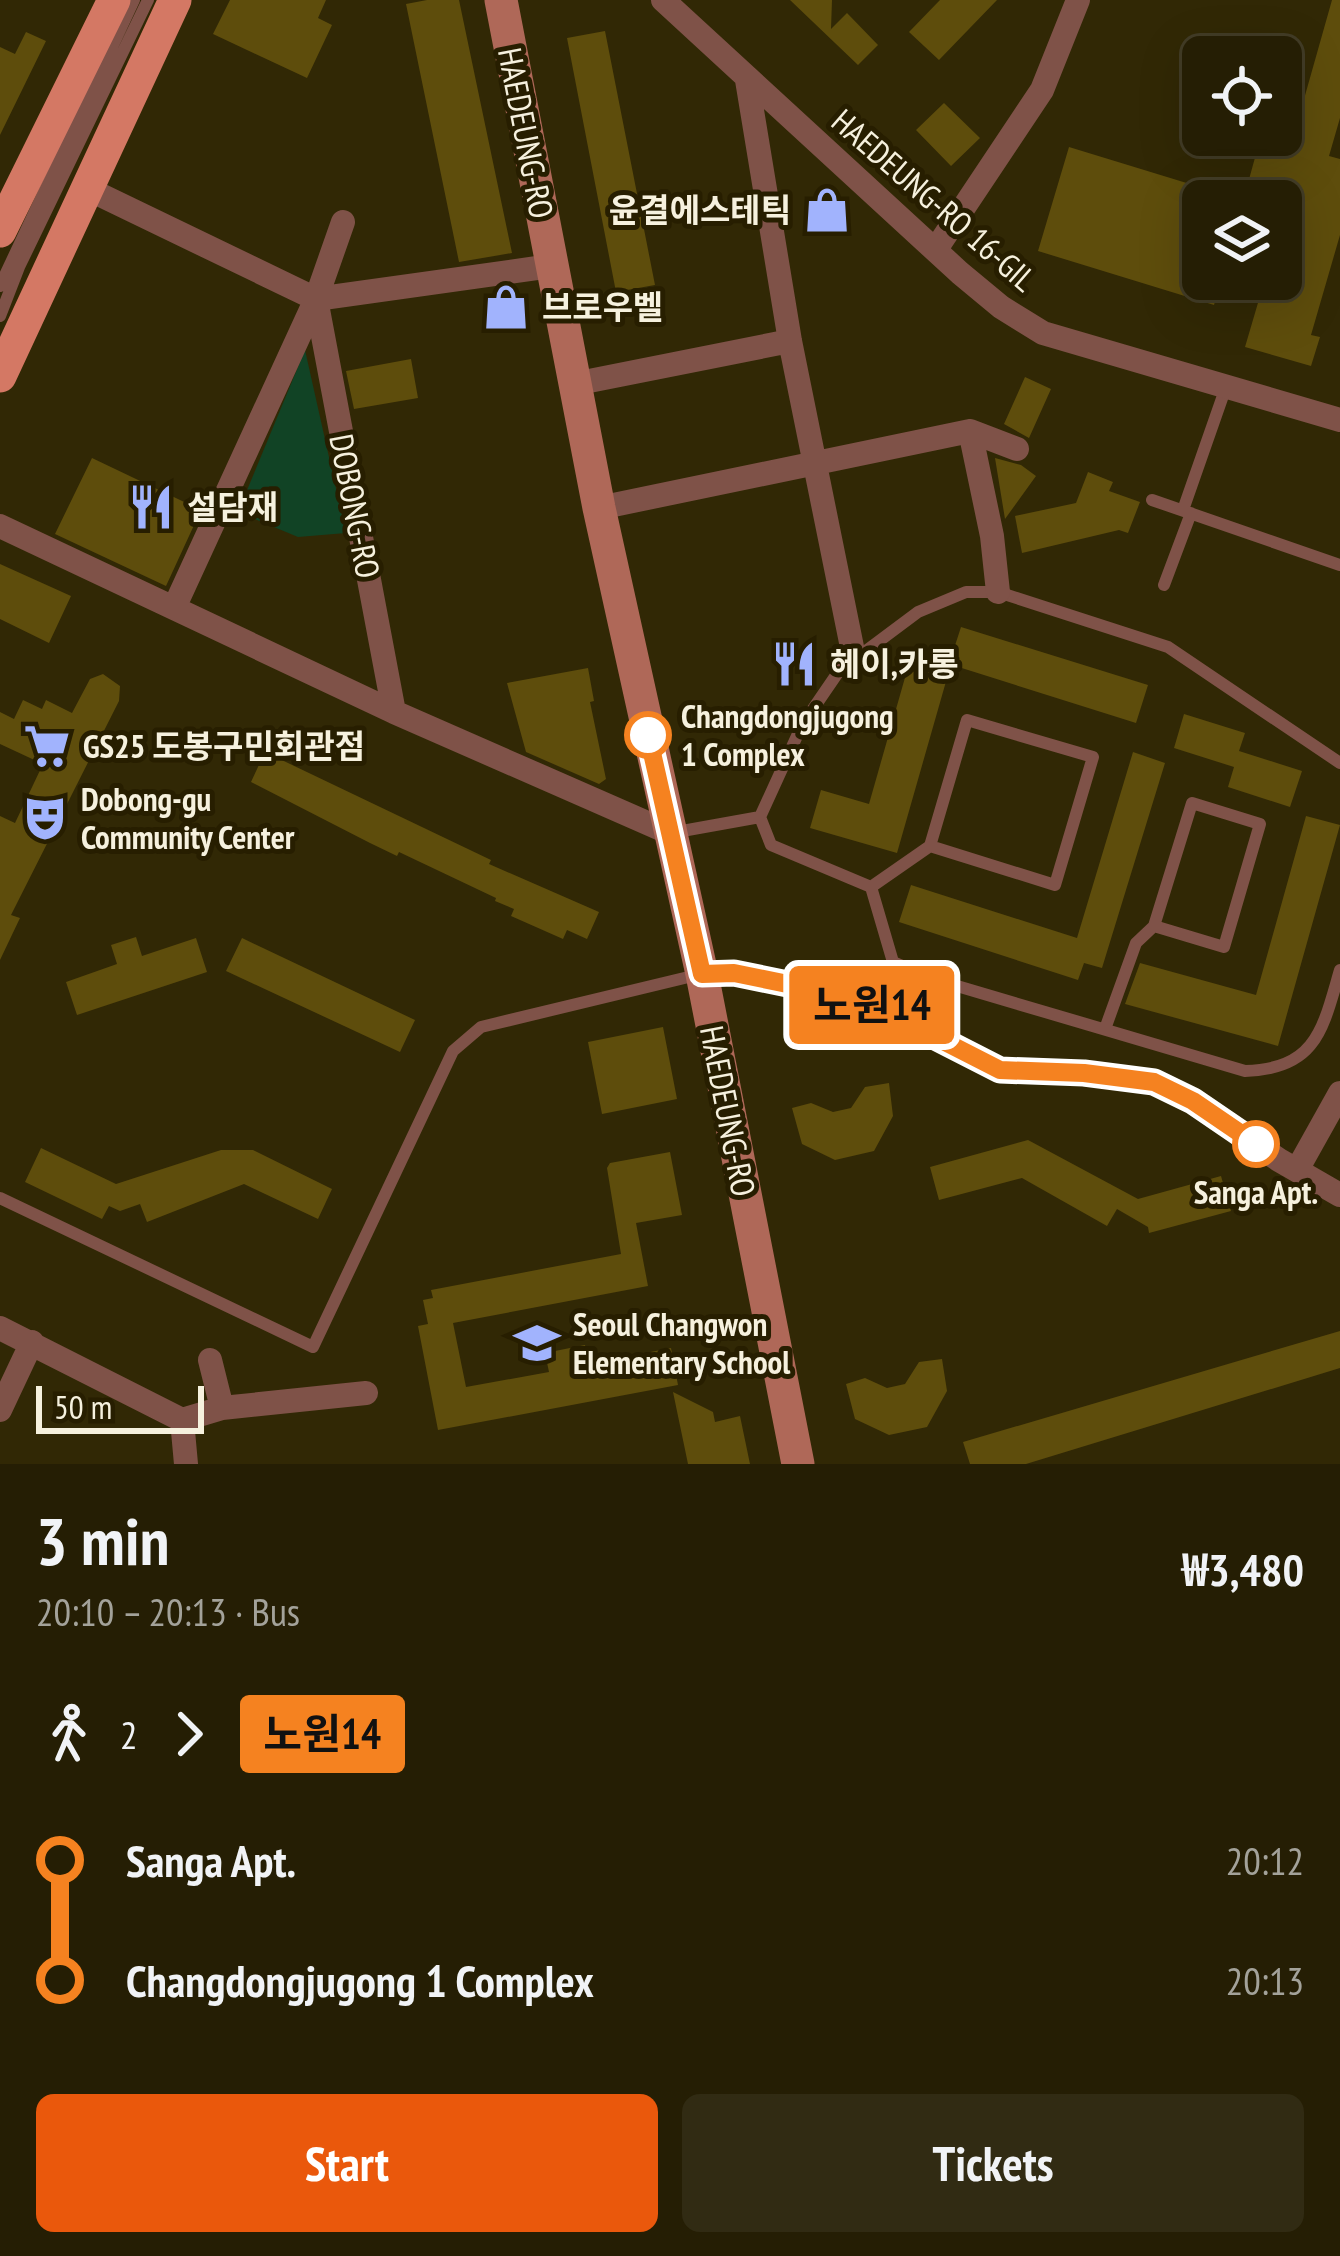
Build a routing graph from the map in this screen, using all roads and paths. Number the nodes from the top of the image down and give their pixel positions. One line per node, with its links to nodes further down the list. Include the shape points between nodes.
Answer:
1 (113, 0): 11 (main road)
2 (134, 0): 14 (lane)
3 (148, 0): 16 (lane)
4 (175, 0): 9 (main road)
5 (501, 0): 13 (main road, HAEDEUNG-RO)
6 (663, 0): 8 (street, HAEDEUNG-RO 16-GIL)
7 (1078, 0): 12 (street, via 1042,90)
8 (747, 80): 12 (street, HAEDEUNG-RO 16-GIL); 17 (street)
9 (86, 188): 15 (street); 18 (main road)
10 (343, 222): 15 (street)
11 (0, 231)
12 (936, 248): 20 (street, HAEDEUNG-RO 16-GIL, via 1043,333)
13 (551, 266): 15 (street, HAEDEUNG-RO); 19 (main road, HAEDEUNG-RO)
14 (0, 286)
15 (316, 299): 32 (street); 34 (street, DOBONG-RO)
16 (0, 316)
17 (790, 341): 19 (street); 24 (street)
18 (0, 376)
19 (574, 384): 26 (main road, HAEDEUNG-RO)
20 (1226, 387): 21 (street, HAEDEUNG-RO 16-GIL); 27 (lane)
21 (1340, 420)
22 (970, 431): 23 (street); 24 (street); 31 (street)
23 (1017, 448)
24 (818, 464): 26 (street); 33 (street)
25 (1153, 500): 27 (lane)
26 (599, 508): 37 (main road, HAEDEUNG-RO)
27 (1187, 512): 29 (lane); 30 (lane)
28 (0, 526): 32 (street)
29 (1340, 565)
30 (1164, 585)
31 (998, 592): 33 (lane, via 944,600); 35 (lane, via 1168,647)
32 (174, 608): 34 (street)
33 (854, 657): 36 (lane, via 802,725)
34 (394, 712): 37 (street)
35 (1340, 764)
36 (760, 817): 37 (lane); 39 (lane, via 771,845)
37 (670, 833): 42 (main road, HAEDEUNG-RO)
38 (930, 846): 38 (lane, via 1055,885 1093,757 967,720); 39 (lane)
39 (871, 886): 43 (lane, via 893,962)
40 (1154, 926): 40 (lane, via 1224,947 1260,824 1192,803); 43 (lane, via 1136,943)
41 (1340, 970): 43 (lane, via 1322,1034 1269,1070 1245,1071)
42 (702, 974): 45 (street, via 861,999 1000,1070 1154,1082); 47 (lane, via 481,1027 452,1051 313,1347); 56 (main road, HAEDEUNG-RO)
43 (1105, 1029)
44 (1340, 1093): 45 (street)
45 (1297, 1171): 46 (street)
46 (1340, 1195)
47 (0, 1198)
48 (0, 1328): 49 (street)
49 (32, 1342): 53 (street); 54 (street)
50 (210, 1360): 52 (street)
51 (366, 1393): 52 (street)
52 (222, 1408): 54 (street)
53 (0, 1410)
54 (182, 1420): 55 (street)
55 (186, 1464)
56 (798, 1464)

